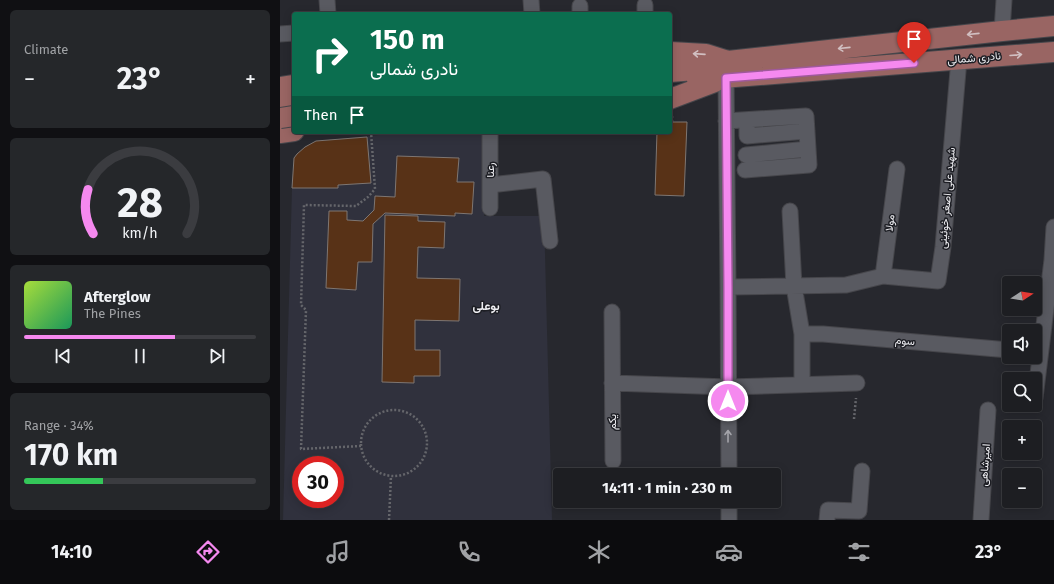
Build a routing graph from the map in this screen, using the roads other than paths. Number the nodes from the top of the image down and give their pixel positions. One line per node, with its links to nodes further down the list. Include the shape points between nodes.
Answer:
1 (327, 0): 4 (street)
2 (531, 0): 5 (street)
3 (1004, 0): 7 (street)
4 (328, 12)
5 (532, 12)
6 (1054, 26): 7 (main road, نادری شمالی)
7 (1002, 31): 13 (main road, نادری شمالی, one-way to 13)
8 (292, 33): 9 (street)
9 (280, 34)
10 (672, 52): 13 (main road, نادری شمالی, one-way to 10, via 706,54)
11 (1054, 52): 12 (main road, نادری شمالی, one-way to 11)
12 (959, 59): 13 (main road, نادری شمالی); 34 (street, شهید علی اصغر خوئینی, via 938,281)
13 (727, 69): 14 (main road, نادری شمالی); 15 (main road, نادری شمالی); 16 (main road, نادری شمالی); 19 (street)
14 (672, 72)
15 (672, 83)
16 (672, 98)
17 (280, 116): 18 (main road, bridge); 20 (main road)
18 (292, 116)
19 (726, 121): 24 (street, via 806,116); 36 (street)
20 (292, 126)
21 (292, 131): 22 (main road)
22 (280, 133)
23 (490, 134): 28 (street, رعنا)
24 (808, 150): 25 (street); 27 (street, via 809,165)
25 (746, 155)
26 (897, 169): 34 (street, مولا)
27 (745, 170)
28 (490, 185): 29 (street, رعنا); 32 (street, via 543,179)
29 (490, 208)
30 (790, 212): 35 (street)
31 (1054, 228): 33 (street)
32 (550, 241)
33 (1053, 261): 38 (street)
34 (883, 276): 35 (street, via 846,285)
35 (794, 286): 36 (street); 39 (street)
36 (728, 287): 44 (street)
37 (612, 312): 41 (street, یکم)
38 (1042, 328)
39 (802, 334): 40 (street, سوم); 43 (street)
40 (1002, 349)
41 (612, 383): 44 (street); 46 (street, یکم)
42 (857, 383): 43 (street)
43 (802, 384): 44 (street)
44 (728, 387): 47 (street, one-way to 44)
45 (988, 410): 52 (street, امیرشاهی)
46 (613, 461)
47 (729, 468)
48 (862, 471): 51 (street, via 859,511 828,510)
49 (729, 508): 50 (street)
50 (729, 520)
51 (827, 520)
52 (981, 520)

